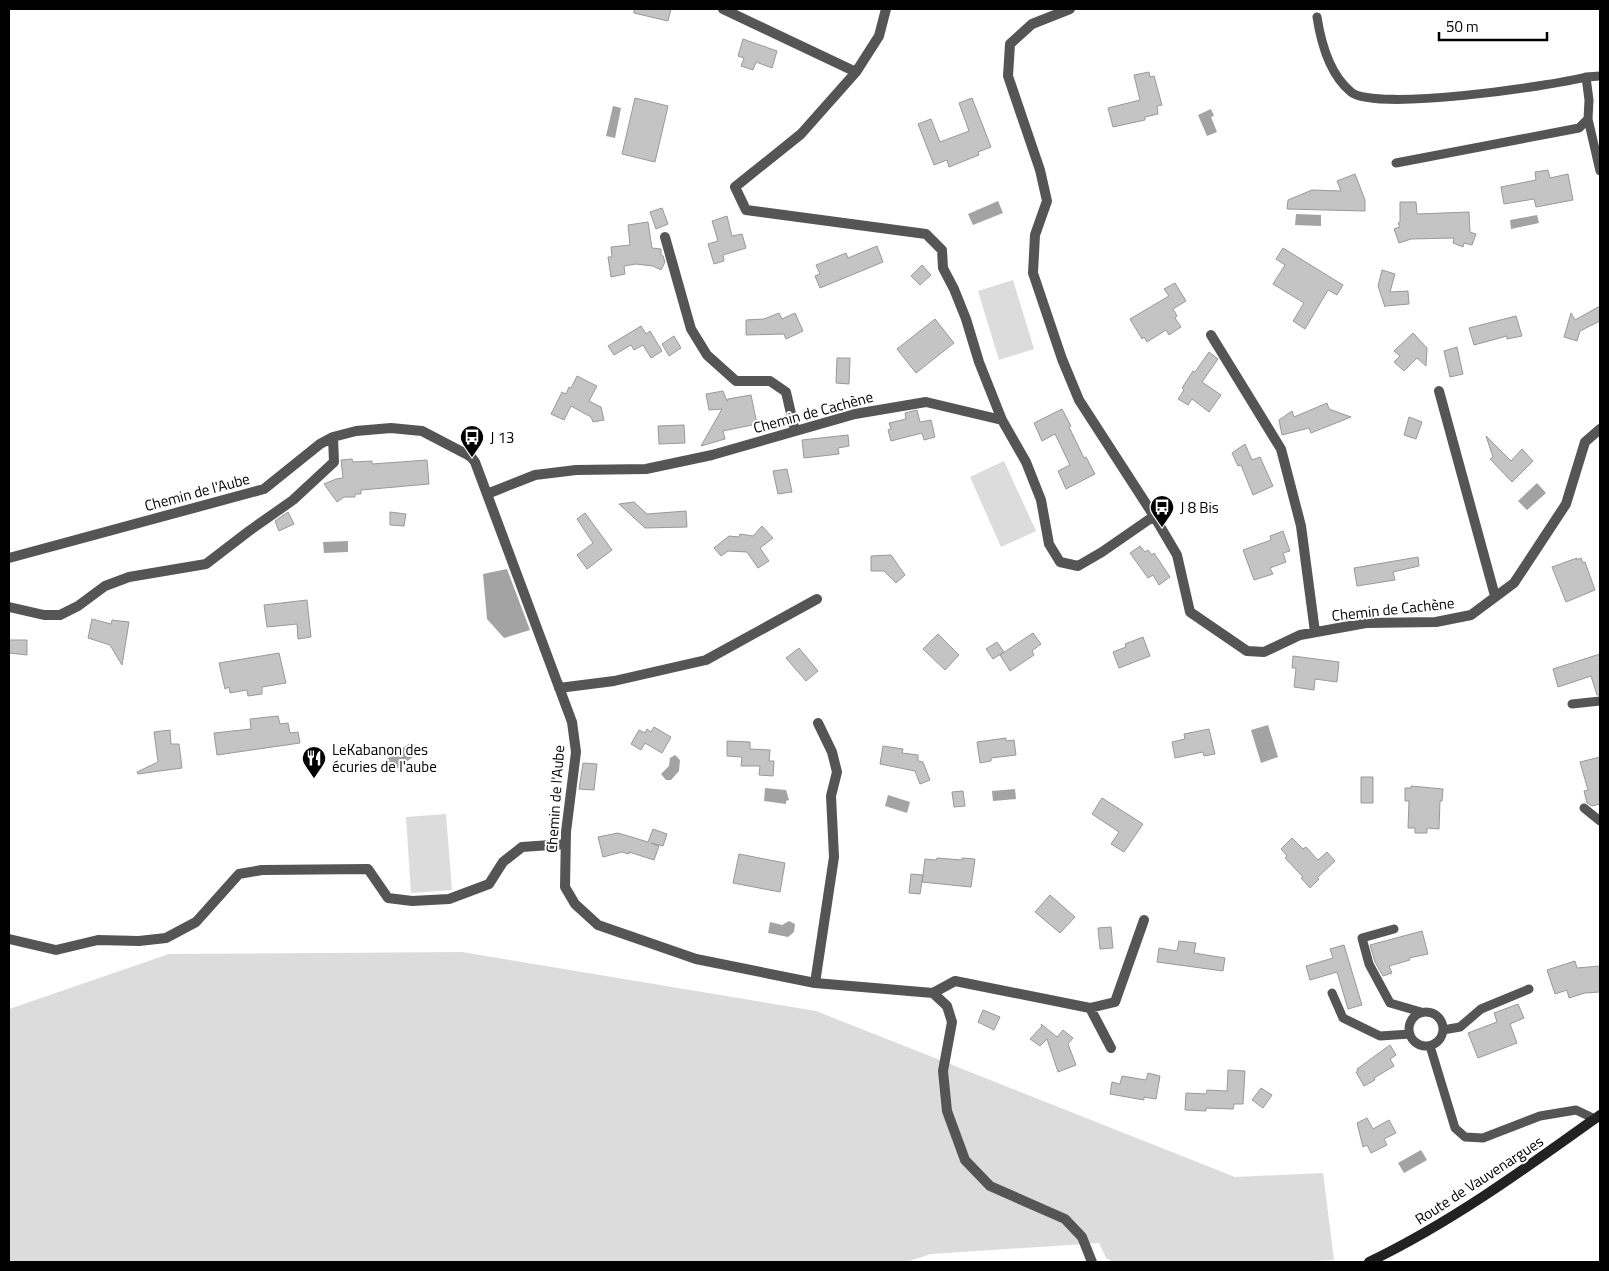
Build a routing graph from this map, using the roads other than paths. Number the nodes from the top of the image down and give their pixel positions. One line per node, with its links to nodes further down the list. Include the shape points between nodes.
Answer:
1 (723, 9): 5 (street)
2 (886, 9): 5 (street, via 880,36)
3 (1070, 9): 19 (street, Chemin de Cachène, via 1032,24 1010,44 1008,76 1040,170 1047,201 1035,235 1033,272 1079,400)
4 (1317, 17): 7 (lane, via 1320,38 1334,71 1352,92 1366,98 1388,100 1506,92)
5 (856, 72): 14 (street, via 801,134 735,187 746,210 926,234 942,250 943,268 966,319)
6 (1600, 76): 7 (lane)
7 (1586, 77): 8 (lane)
8 (1588, 119): 9 (lane, via 1579,128); 10 (lane)
9 (1396, 163)
10 (1600, 171)
11 (664, 237): 16 (street, via 691,329 707,355 736,380 770,382 786,392)
12 (1211, 335): 24 (street, via 1281,449 1301,526)
13 (1439, 391): 21 (street)
14 (1002, 420): 16 (street, Chemin de Cachène, via 926,402 855,414); 19 (street, via 1026,462 1041,500 1049,544 1060,562 1078,566)
15 (1600, 429): 21 (street, Chemin de Cachène, via 1585,442 1566,504 1514,583)
16 (795, 431): 18 (street, Chemin de Cachène, via 712,455 646,469 576,470 535,475)
17 (333, 437): 18 (street, Chemin de l'Aube, via 391,428 422,431 472,458); 20 (street, Chemin de l'Aube, via 264,490); 23 (street, via 334,462 292,500 206,564 130,577 105,586 60,615)
18 (486, 494): 25 (street, Chemin de l'Aube)
19 (1154, 516): 24 (street, Chemin de Cachène, via 1177,555 1190,612 1204,623 1247,651 1264,652 1300,635)
20 (9, 558)
21 (1496, 596): 24 (street, Chemin de Cachène, via 1471,615 1462,617 1436,622 1366,623)
22 (817, 599): 25 (street, via 706,660)
23 (9, 607)
24 (1315, 632)
25 (559, 688): 31 (street, Chemin de l'Aube, via 572,722 576,752)
26 (1600, 701): 27 (lane)
27 (1572, 704)
28 (818, 723): 35 (street, via 832,752 837,772 831,796 834,856)
29 (1584, 808): 30 (lane)
30 (1600, 821)
31 (565, 844): 34 (street, via 522,847 503,862 489,884 449,899 412,901 388,898 368,869 262,870 239,874 196,922 166,938 98,940 56,950); 35 (street, Chemin de l'Aube, via 565,887 575,904 598,926 696,960)
32 (1144, 920): 39 (street, via 1116,1002)
33 (1394, 929): 40 (lane, via 1362,938 1369,964 1390,1003)
34 (9, 939)
35 (815, 983): 38 (street, Chemin de l'Aube)
36 (1529, 989): 41 (lane, via 1481,1009 1460,1026)
37 (1332, 993): 42 (lane, via 1343,1018 1380,1036)
38 (934, 994): 39 (street, via 954,981); 46 (street, via 947,1006 952,1022 943,1071 947,1111 965,1160 990,1186 1065,1219 1082,1237)
39 (1090, 1008): 44 (street)
40 (1422, 1012): 41 (lane, via 1432,1013 1440,1019); 42 (lane, via 1412,1018)
41 (1443, 1030): 43 (lane, via 1439,1040)
42 (1410, 1034): 43 (lane, via 1420,1045)
43 (1430, 1046): 45 (lane, via 1455,1128 1465,1137 1483,1138 1540,1116 1576,1110)
44 (1111, 1048)
45 (1598, 1117): 47 (main road, Route de Vauvenargues, via 1441,1224)
46 (1092, 1262)
47 (1369, 1262)

